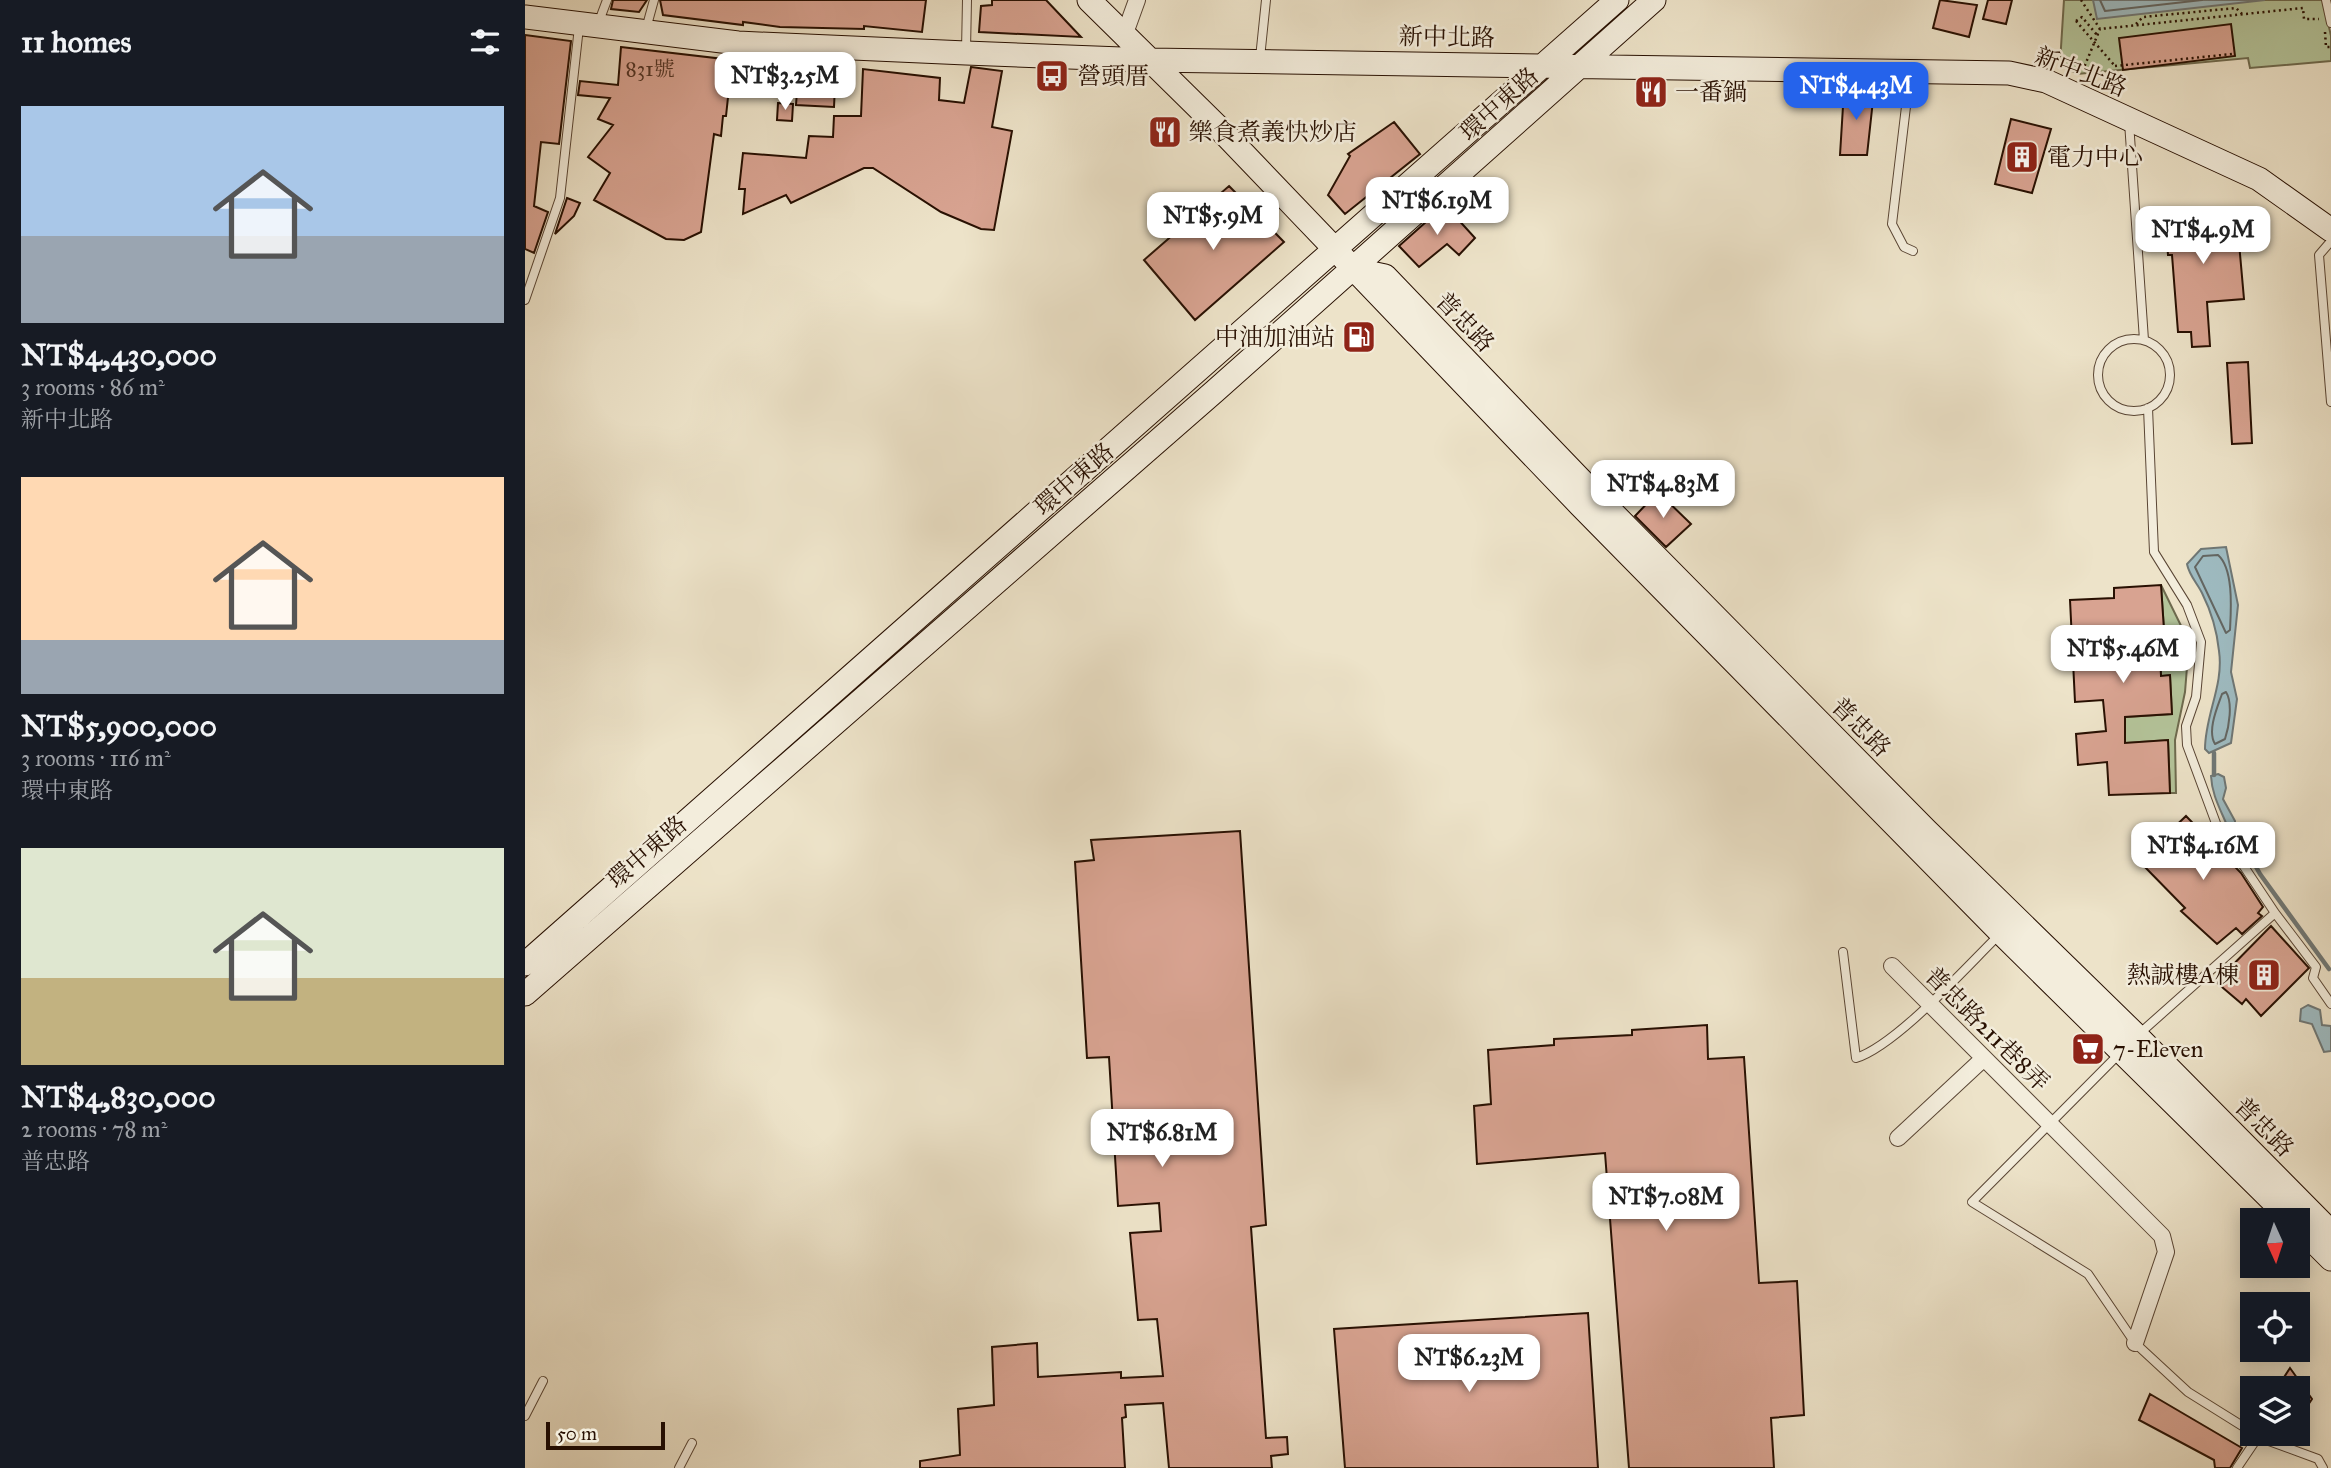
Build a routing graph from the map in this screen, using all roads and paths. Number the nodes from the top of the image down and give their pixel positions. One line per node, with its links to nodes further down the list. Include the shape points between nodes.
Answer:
1 (607, 0): 15 (lane)
2 (654, 0): 17 (lane)
3 (967, 0): 20 (lane)
4 (1089, 0): 19 (street)
5 (1137, 0): 19 (street)
6 (1266, 0): 23 (lane)
7 (1617, 0): 24 (street, 環中東路)
8 (1654, 0): 25 (street, 環中東路)
9 (2081, 0): 16 (path)
10 (2326, 0): 13 (lane)
11 (2242, 14): 13 (path, via 2303,8 2304,19); 14 (path); 14 (path, via 2237,8 2143,17)
12 (525, 17): 15 (street, 新中北路)
13 (2328, 21)
14 (2134, 25): 16 (path)
15 (588, 26): 17 (street, 新中北路); 34 (lane, via 560,198)
16 (2100, 29): 18 (path)
17 (645, 32): 20 (street, 新中北路, via 738,43)
18 (2097, 35): 21 (path, bridge, via 2081,17 2076,22 2115,65); 27 (path, via 2085,65)
19 (1124, 36): 22 (street)
20 (966, 53): 22 (street, 新中北路)
21 (2232, 54)
22 (1148, 60): 23 (street, 新中北路); 31 (street)
23 (1260, 61): 24 (street, 新中北路)
24 (1546, 64): 25 (street, 新中北路); 31 (street, 環中東路)
25 (1582, 64): 26 (street, 新中北路); 33 (street, 環中東路)
26 (1911, 70): 28 (street, 新中北路, via 2009,73 2046,81); 32 (lane, via 1892,224 1904,247)
27 (2066, 73)
28 (2129, 119): 29 (street, 新中北路, via 2259,179); 35 (lane)
29 (2331, 230)
30 (2331, 241): 36 (lane, via 2319,255)
31 (1332, 249): 33 (street); 41 (street, 環中東路)
32 (1913, 251)
33 (1352, 269): 39 (street, 普忠路, via 1385,276 1926,830); 43 (street, 環中東路)
34 (525, 300)
35 (2144, 340): 37 (lane, via 2164,354 2171,377 2161,399); 37 (lane, via 2132,338 2111,346 2103,355 2098,378 2116,407 2128,411)
36 (2331, 402)
37 (2148, 408): 38 (lane, via 2154,552 2187,605 2201,642 2196,697 2186,726 2187,745 2217,826)
38 (2275, 913): 45 (lane, via 2316,967 2313,978); 46 (lane)
39 (2009, 925): 44 (lane); 46 (street, 普忠路)
40 (1843, 953): 44 (lane, via 1856,1058 1870,1054)
41 (525, 964)
42 (1892, 966): 44 (street, 普忠路211巷8弄)
43 (525, 994)
44 (1929, 1004): 47 (street, 普忠路211巷8弄)
45 (2331, 1004)
46 (2130, 1043): 48 (lane); 50 (street, 普忠路); 51 (street, 普忠路)
47 (1984, 1058): 48 (street, 普忠路211巷8弄); 49 (street)
48 (2050, 1124): 54 (street, 普忠路211巷8弄, via 2162,1236 2166,1252); 54 (lane, via 1972,1202 2088,1274)
49 (1898, 1138)
50 (2281, 1208)
51 (2331, 1232)
52 (2310, 1238): 53 (street)
53 (2331, 1259)
54 (2135, 1343): 57 (lane, via 2188,1392)
55 (543, 1381): 56 (lane)
56 (525, 1416)
57 (2240, 1425)
58 (692, 1443): 61 (lane)
59 (2249, 1446): 62 (lane)
60 (2286, 1446): 63 (lane, via 2319,1459)
61 (679, 1468)
62 (2237, 1468)
63 (2323, 1468)

